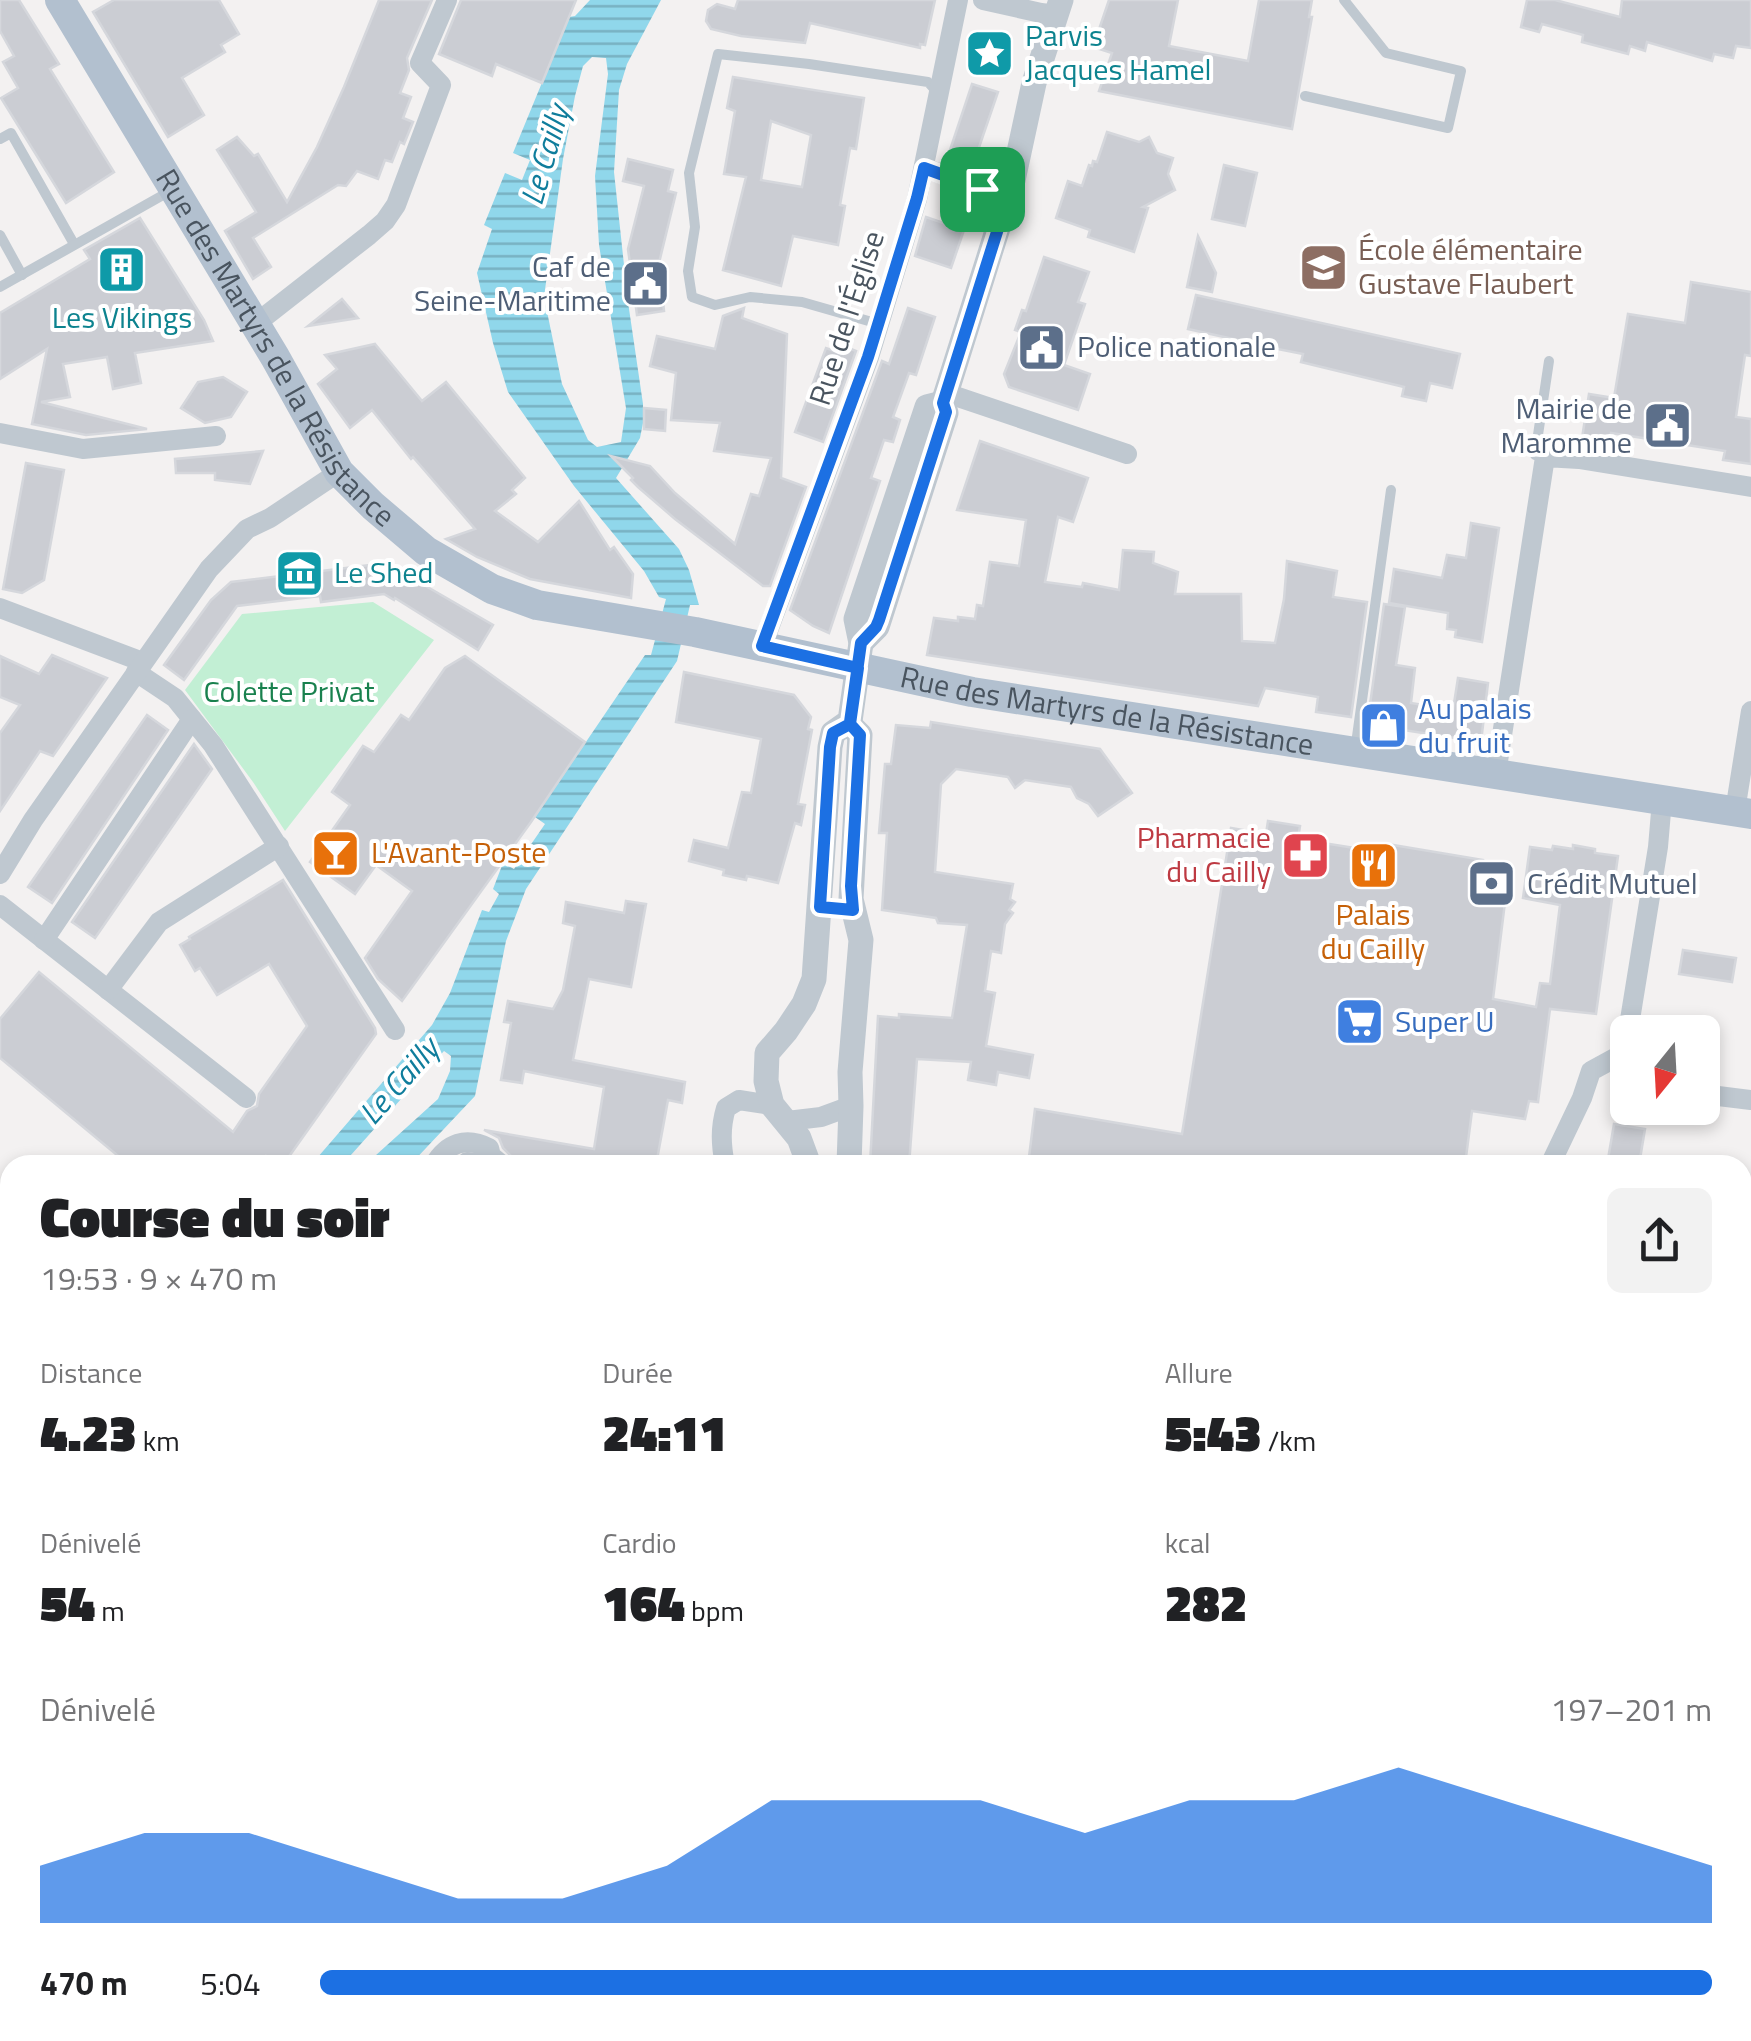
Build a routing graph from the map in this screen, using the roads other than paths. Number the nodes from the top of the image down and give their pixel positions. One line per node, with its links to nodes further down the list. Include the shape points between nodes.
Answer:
1 (60, 0): 11 (main road, Rue des Martyrs de la Résistance)
2 (447, 0): 18 (street, via 420,63 441,84 396,205 369,235)
3 (958, 0): 7 (street, Rue de l'Église)
4 (984, 0): 6 (street)
5 (1344, 0): 8 (lane, via 1386,53 1462,72 1448,128)
6 (1059, 7): 12 (street, via 1032,88)
7 (938, 93): 10 (street, Rue de l'Église); 17 (lane, via 928,82 718,54 689,173 692,297 714,305 750,297 802,302)
8 (1305, 96)
9 (0, 139): 14 (lane, via 12,133)
10 (924, 168): 12 (street); 17 (street, Rue de l'Église)
11 (172, 189): 14 (lane); 18 (main road, Rue des Martyrs de la Résistance)
12 (1008, 197): 20 (street)
13 (0, 235): 15 (lane)
14 (74, 244): 15 (lane)
15 (22, 275): 16 (lane)
16 (0, 287)
17 (879, 324): 29 (street, Rue de l'Église)
18 (254, 325): 25 (main road, Rue des Martyrs de la Résistance)
19 (1549, 361): 24 (lane)
20 (944, 398): 23 (street); 30 (street, via 946,412 879,620)
21 (0, 433): 22 (street, via 83,449)
22 (216, 436)
23 (1126, 454)
24 (1535, 456)
25 (339, 472): 29 (main road, Rue des Martyrs de la Résistance, via 426,550 492,590 537,605); 31 (street, via 247,529 209,569)
26 (1751, 486): 36 (street, via 1545,458)
27 (1391, 490): 35 (lane)
28 (0, 608): 31 (street)
29 (762, 646): 30 (main road, Rue des Martyrs de la Résistance)
30 (860, 655): 34 (street); 35 (main road, Rue des Martyrs de la Résistance, via 972,692)
31 (140, 667): 33 (street); 40 (street)
32 (1751, 711): 38 (street)
33 (192, 719): 39 (street); 45 (street)
34 (850, 724): 43 (street, via 833,733 830,747); 44 (street, via 860,735)
35 (1355, 752): 36 (main road, Rue des Martyrs de la Résistance)
36 (1496, 774): 37 (main road, Rue des Martyrs de la Résistance)
37 (1662, 800): 38 (main road, Rue des Martyrs de la Résistance); 47 (street)
38 (1743, 813)
39 (279, 846): 46 (street, via 159,922); 48 (street)
40 (6, 851): 41 (street)
41 (0, 874)
42 (0, 906): 45 (street)
43 (820, 907): 44 (street); 54 (street, via 814,978 804,1004 768,1053 766,1080)
44 (853, 910): 53 (street, via 861,940)
45 (44, 940): 46 (street)
46 (108, 990): 51 (street)
47 (1632, 1015)
48 (395, 1030)
49 (1610, 1057): 60 (street, via 1591,1071)
50 (1720, 1096): 52 (street)
51 (246, 1098)
52 (1751, 1100)
53 (851, 1106): 54 (street, via 820,1117); 59 (street)
54 (780, 1113): 57 (street, via 740,1100 726,1108); 58 (street)
55 (440, 1155): 56 (street, via 456,1142 482,1144)
56 (491, 1155)
57 (723, 1155)
58 (805, 1155)
59 (849, 1155)
60 (1555, 1155)

